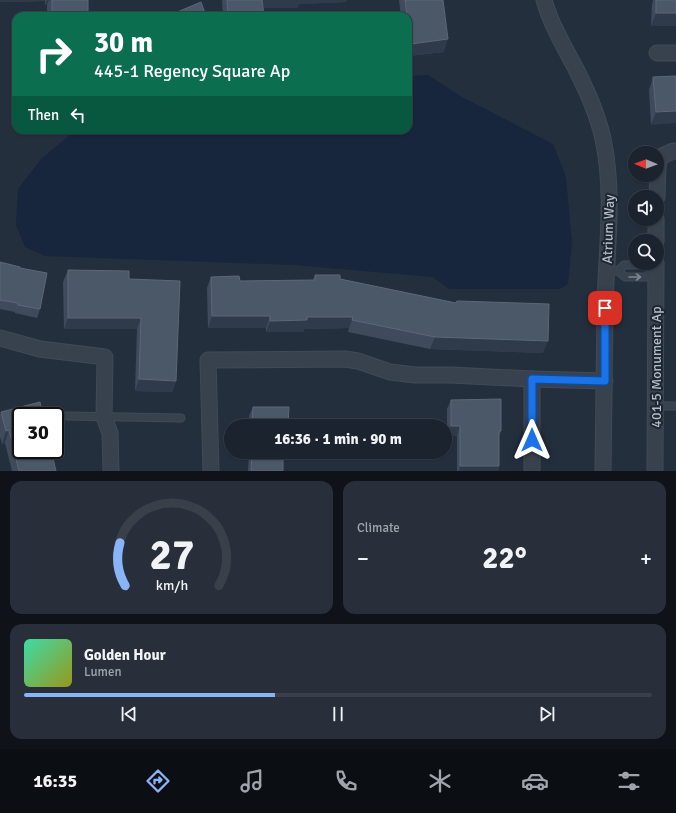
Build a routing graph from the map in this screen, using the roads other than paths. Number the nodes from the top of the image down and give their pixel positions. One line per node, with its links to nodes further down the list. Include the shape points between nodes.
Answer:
1 (544, 0): 9 (street, Atrium Way, via 559,37 595,108 603,138 610,179)
2 (657, 53): 3 (street)
3 (676, 53)
4 (676, 151): 5 (street, via 660,157)
5 (657, 190)
6 (628, 265): 9 (lane)
7 (653, 270): 9 (lane, one-way to 7, via 624,277 647,277)
8 (655, 270): 13 (street, 401-5 Monument Ap)
9 (612, 271): 12 (street, Atrium Way, via 605,308)
10 (0, 338): 16 (street, via 40,349 105,357)
11 (532, 379): 12 (street); 19 (street, via 451,374 415,375 390,372 345,359 208,360); 20 (street)
12 (605, 381): 21 (street, Atrium Way)
13 (656, 406): 14 (lane); 22 (street, 401-5 Monument Ap)
14 (676, 406)
15 (67, 416): 16 (lane)
16 (104, 417): 17 (lane); 18 (street, via 110,433)
17 (181, 418)
18 (111, 471)
19 (211, 471)
20 (532, 471)
21 (603, 471)
22 (656, 471)

